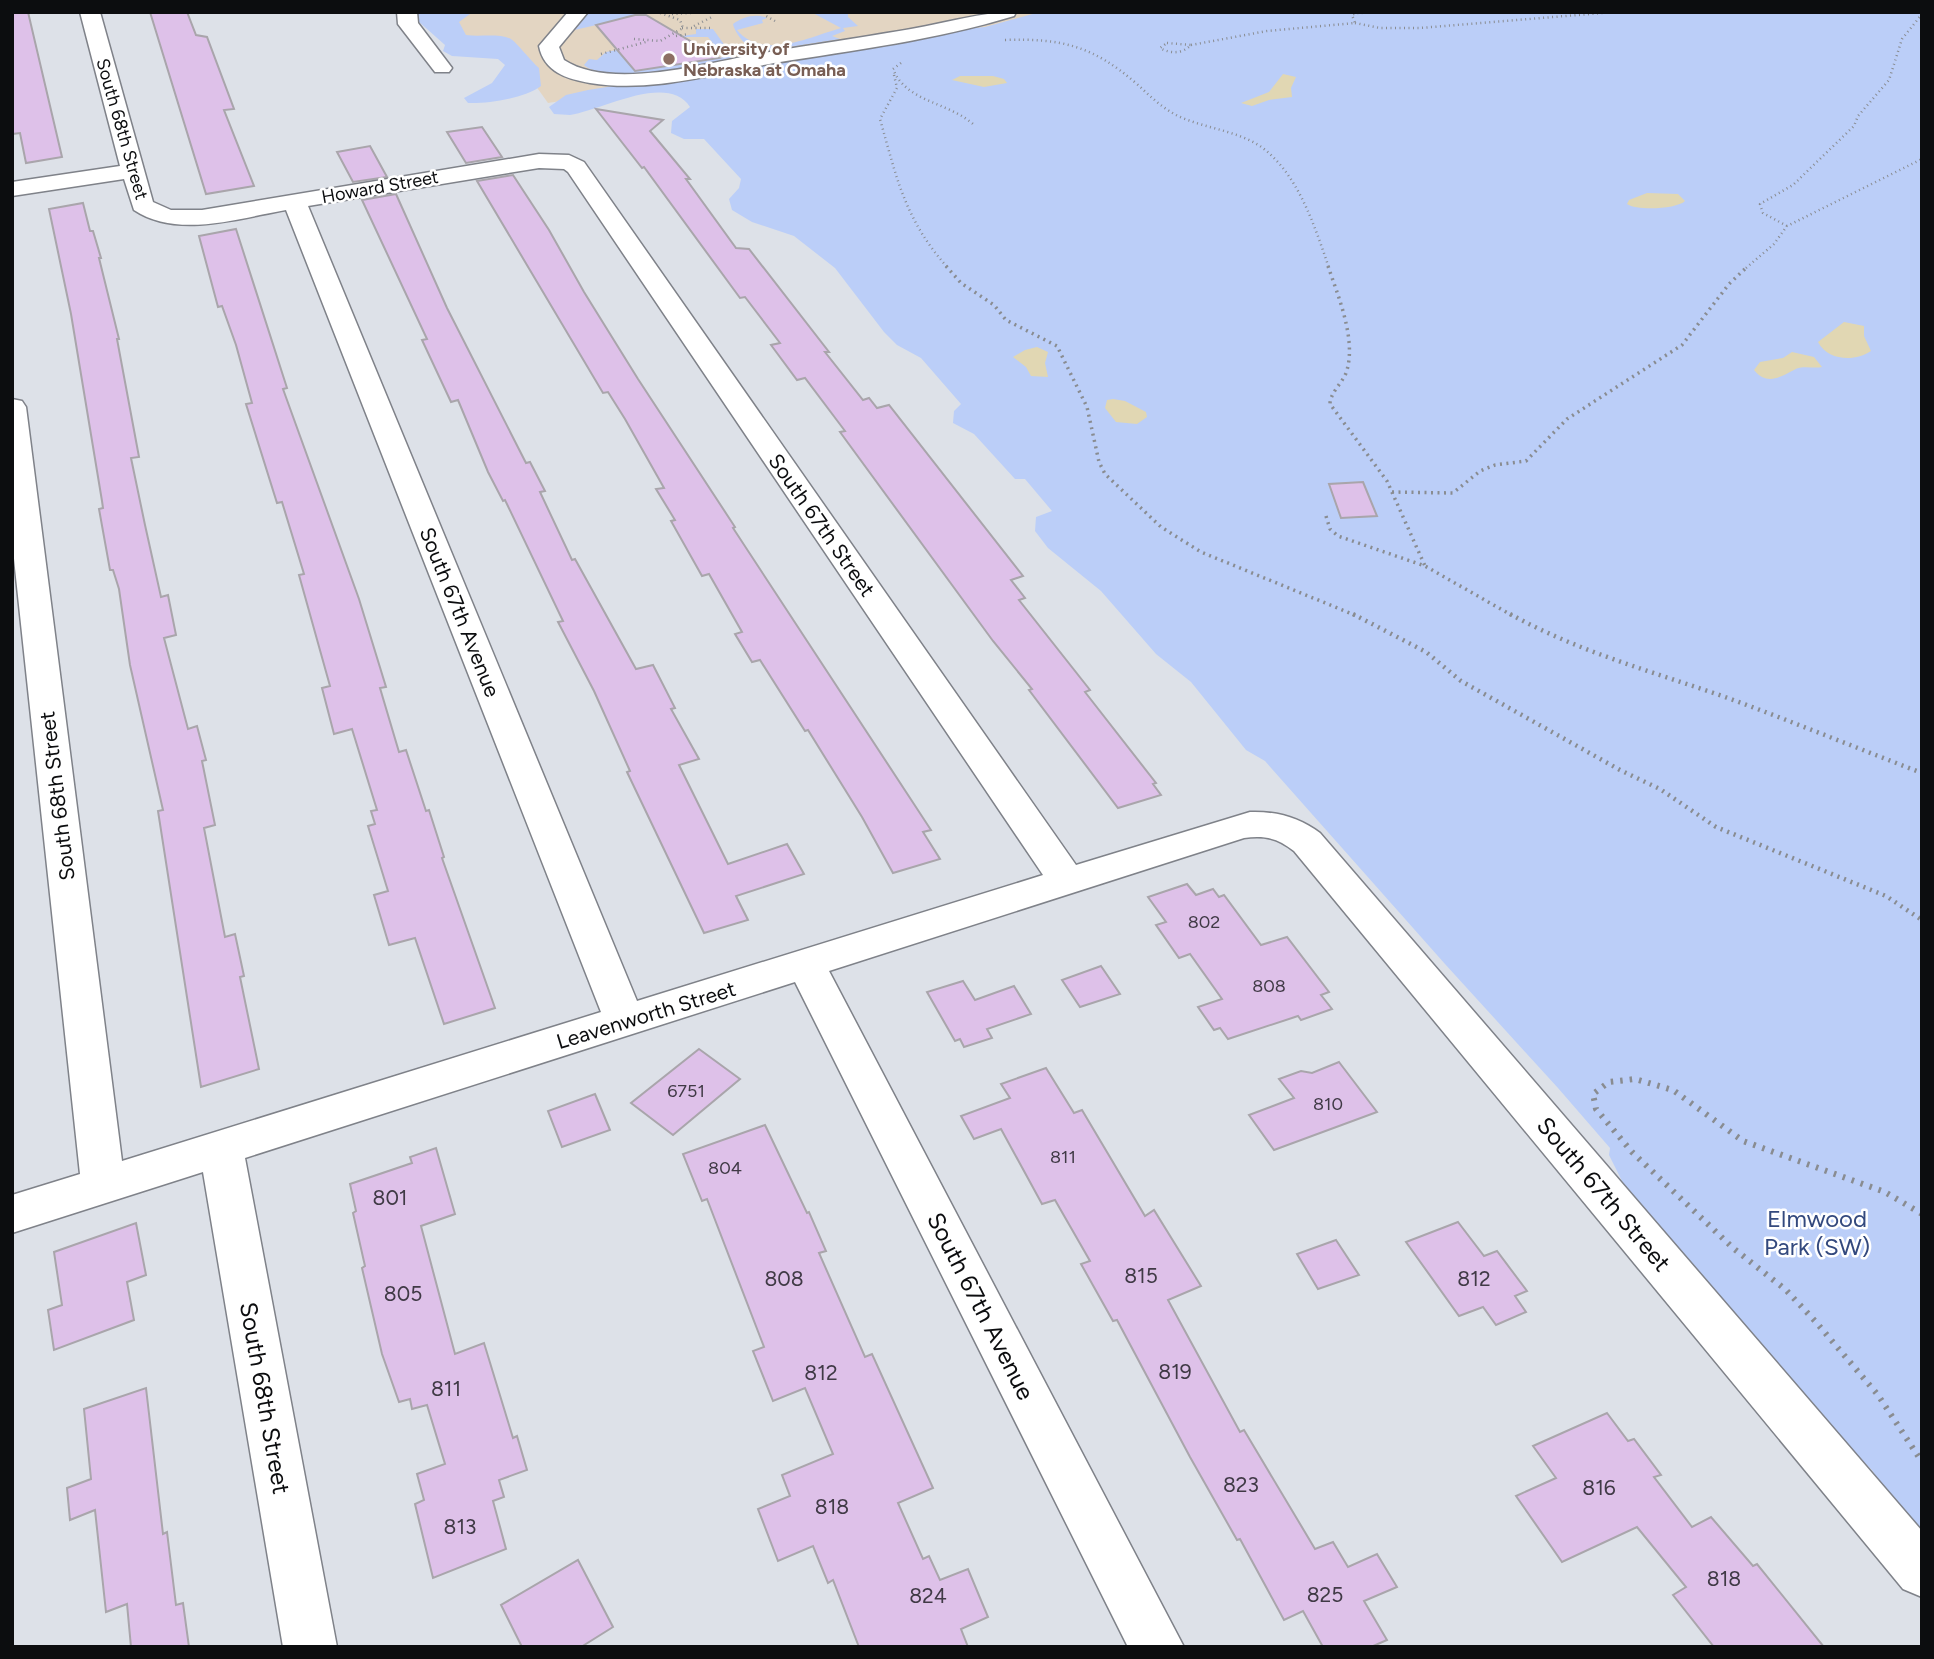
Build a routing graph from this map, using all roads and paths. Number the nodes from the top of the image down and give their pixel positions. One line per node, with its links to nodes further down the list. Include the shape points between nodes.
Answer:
1 (90, 12): 38 (street, South 68th Street)
2 (407, 12): 33 (street, via 408,24)
3 (579, 12): 7 (street, via 549,46 553,59 576,74 633,79 747,56 961,24)
4 (636, 12): 10 (path)
5 (708, 12): 11 (path)
6 (774, 12): 13 (path)
7 (1007, 12)
8 (1406, 12): 19 (path, via 1356,13 1352,15)
9 (1614, 12): 19 (path, via 1420,28)
10 (660, 13): 11 (path); 16 (path)
11 (694, 13): 20 (path)
12 (755, 13): 13 (path)
13 (765, 13): 18 (path)
14 (1922, 15): 42 (path, via 1902,39 1889,80 1854,126 1804,176 1760,204 1763,213)
15 (714, 16): 20 (path)
16 (681, 21): 17 (path); 21 (path)
17 (689, 21)
18 (775, 21)
19 (1354, 23): 30 (path, via 1267,31)
20 (694, 25): 21 (path); 22 (path)
21 (682, 28): 24 (path)
22 (713, 28)
23 (689, 34): 24 (path)
24 (671, 37): 26 (path)
25 (634, 39): 28 (path)
26 (661, 40): 28 (path); 29 (path)
27 (994, 40): 44 (path, via 1034,39 1084,46 1118,68 1164,109 1254,143 1272,155 1309,215 1341,305 1349,364 1330,404)
28 (646, 42): 31 (path, via 604,52)
29 (665, 44)
30 (1191, 45): 30 (path, via 1167,43 1160,48 1179,52)
31 (595, 59)
32 (905, 61): 34 (path, via 893,69)
33 (442, 68)
34 (894, 75): 35 (path, via 910,92 953,107); 50 (path, via 897,88 880,119 903,201 932,250 961,283 994,305 1006,320 1056,346 1087,407 1105,474 1161,527 1201,552 1361,617 1426,652 1461,681 1660,789 1716,827 1886,896)
35 (973, 124)
36 (1922, 159): 42 (path)
37 (576, 167): 40 (street, Howard Street, via 569,162 539,160); 49 (street, South 67th Street)
38 (133, 171): 39 (street); 41 (street, South 68th Street, via 142,205)
39 (12, 189)
40 (295, 202): 41 (street, Howard Street); 52 (street, South 67th Avenue)
41 (182, 218)
42 (1787, 226): 44 (path, via 1774,247 1730,284 1682,345 1567,419 1526,461 1480,471 1453,493)
43 (12, 407): 54 (street, South 68th Street)
44 (1392, 492): 46 (path)
45 (1326, 516): 46 (path, via 1338,536)
46 (1426, 566): 47 (path, via 1528,624 1585,649 1753,707)
47 (1922, 773)
48 (1280, 826): 49 (street, Leavenworth Street, via 1241,826); 58 (street, South 67th Street, via 1307,842)
49 (1068, 882): 51 (street, Leavenworth Street)
50 (1922, 920)
51 (806, 965): 52 (street, Leavenworth Street); 60 (street, South 67th Avenue)
52 (625, 1022): 53 (street, Leavenworth Street)
53 (221, 1149): 54 (street, Leavenworth Street); 59 (street, South 68th Street)
54 (103, 1185): 55 (street, Leavenworth Street)
55 (12, 1214)
56 (1922, 1214): 57 (path, via 1885,1192 1744,1141 1673,1090 1635,1079 1609,1082 1593,1094 1596,1109 1632,1152 1815,1321 1878,1395)
57 (1922, 1462)
58 (1922, 1571)
59 (310, 1647)
60 (1157, 1647)

